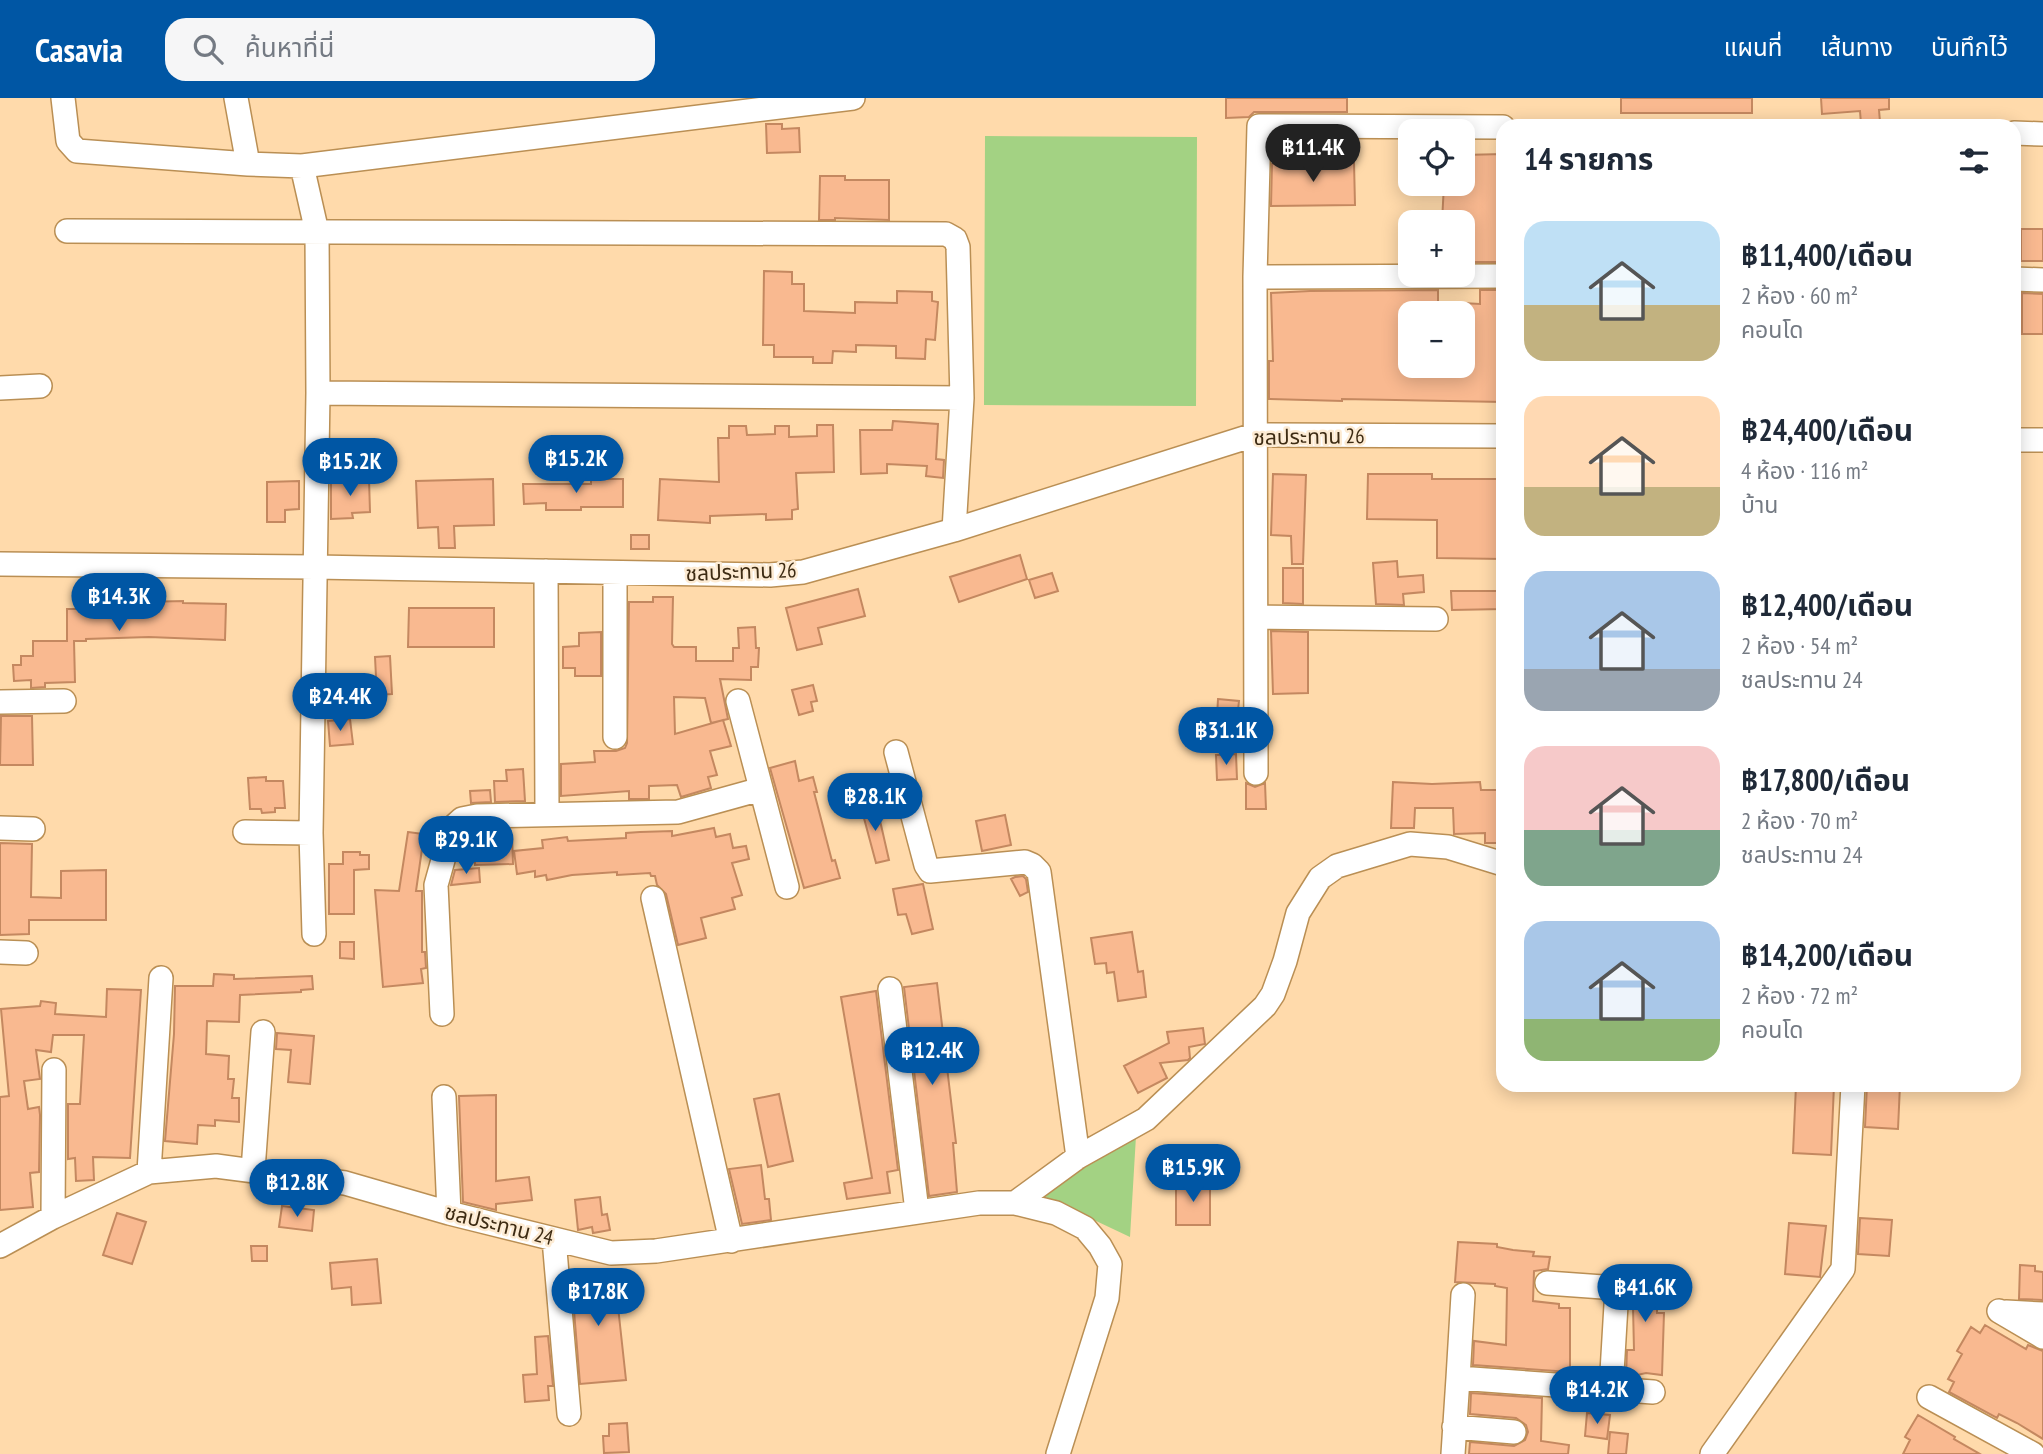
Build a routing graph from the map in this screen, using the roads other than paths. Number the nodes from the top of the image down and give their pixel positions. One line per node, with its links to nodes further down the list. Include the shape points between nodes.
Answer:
1 (63, 98): 7 (street, via 68,141 77,151)
2 (236, 98): 7 (street)
3 (853, 98): 8 (street)
4 (1496, 127): 12 (street, via 1259,126)
5 (2021, 133): 6 (street)
6 (2043, 134)
7 (248, 164): 8 (street)
8 (302, 166): 10 (street)
9 (67, 230): 10 (street)
10 (317, 232): 17 (street); 18 (street, via 946,234 958,247)
11 (1496, 276): 12 (street)
12 (1255, 277): 19 (street)
13 (2021, 279): 14 (street)
14 (2043, 280)
15 (40, 386): 16 (street)
16 (0, 388)
17 (318, 393): 18 (street); 25 (street)
18 (962, 398): 23 (street)
19 (1254, 435): 20 (street, ชลประทาน 26); 23 (street, ชลประทาน 26); 28 (street)
20 (1496, 436)
21 (2021, 440): 22 (street)
22 (2043, 440)
23 (954, 530): 27 (street, ชลประทาน 26, via 803,572 748,576)
24 (0, 564): 25 (street, ชลประทาน 26)
25 (315, 566): 26 (street, ชลประทาน 26); 41 (street)
26 (546, 571): 27 (street, ชลประทาน 26); 37 (street)
27 (615, 573): 33 (street)
28 (1256, 617): 29 (street); 35 (street)
29 (1436, 619)
30 (64, 701): 32 (street)
31 (738, 701): 36 (street)
32 (0, 702)
33 (615, 737)
34 (896, 752): 55 (street, via 930,871 1025,862 1039,872)
35 (1256, 773)
36 (761, 789): 37 (street, via 678,812); 43 (street)
37 (547, 813): 50 (street, via 477,816 462,819 452,828 436,886)
38 (0, 828): 39 (street)
39 (33, 829)
40 (245, 832): 41 (street)
41 (311, 833): 45 (street)
42 (1496, 861): 55 (street, via 1448,847 1410,844 1337,866 1321,878 1298,913 1286,961 1265,1006 1146,1119)
43 (787, 887)
44 (653, 898): 63 (street)
45 (314, 934)
46 (0, 952): 47 (street)
47 (26, 953)
48 (161, 978): 57 (street)
49 (890, 989): 59 (street)
50 (442, 1014)
51 (263, 1032): 56 (street)
52 (54, 1070): 61 (street)
53 (1853, 1092): 78 (street, via 1843,1269)
54 (444, 1097): 60 (street)
55 (1078, 1157): 58 (street)
56 (253, 1170): 57 (street, ชลประทาน 24, via 216,1166); 60 (street, ชลประทาน 24, via 345,1183)
57 (149, 1172): 61 (street, ชลประทาน 24)
58 (1015, 1203): 59 (street, ชลประทาน 24); 76 (street, ชลประทาน 24, via 1056,1213 1085,1228 1110,1264 1107,1298)
59 (916, 1211): 63 (street, ชลประทาน 24)
60 (449, 1213): 62 (street, ชลประทาน 24)
61 (53, 1217): 64 (street, ชลประทาน 24)
62 (554, 1239): 63 (street, ชลประทาน 24, via 611,1253); 73 (street)
63 (731, 1241)
64 (0, 1246)
65 (1547, 1283): 70 (street, via 1616,1288)
66 (1463, 1295): 69 (street)
67 (2043, 1314): 68 (street, via 1999,1311)
68 (2043, 1337)
69 (1458, 1378): 70 (street); 74 (street)
70 (1611, 1390): 71 (street)
71 (1653, 1392)
72 (1929, 1397): 79 (street)
73 (569, 1414)
74 (1454, 1427): 75 (street); 77 (street)
75 (1514, 1432)
76 (1058, 1454)
77 (1453, 1454)
78 (1712, 1454)
79 (2033, 1454)

